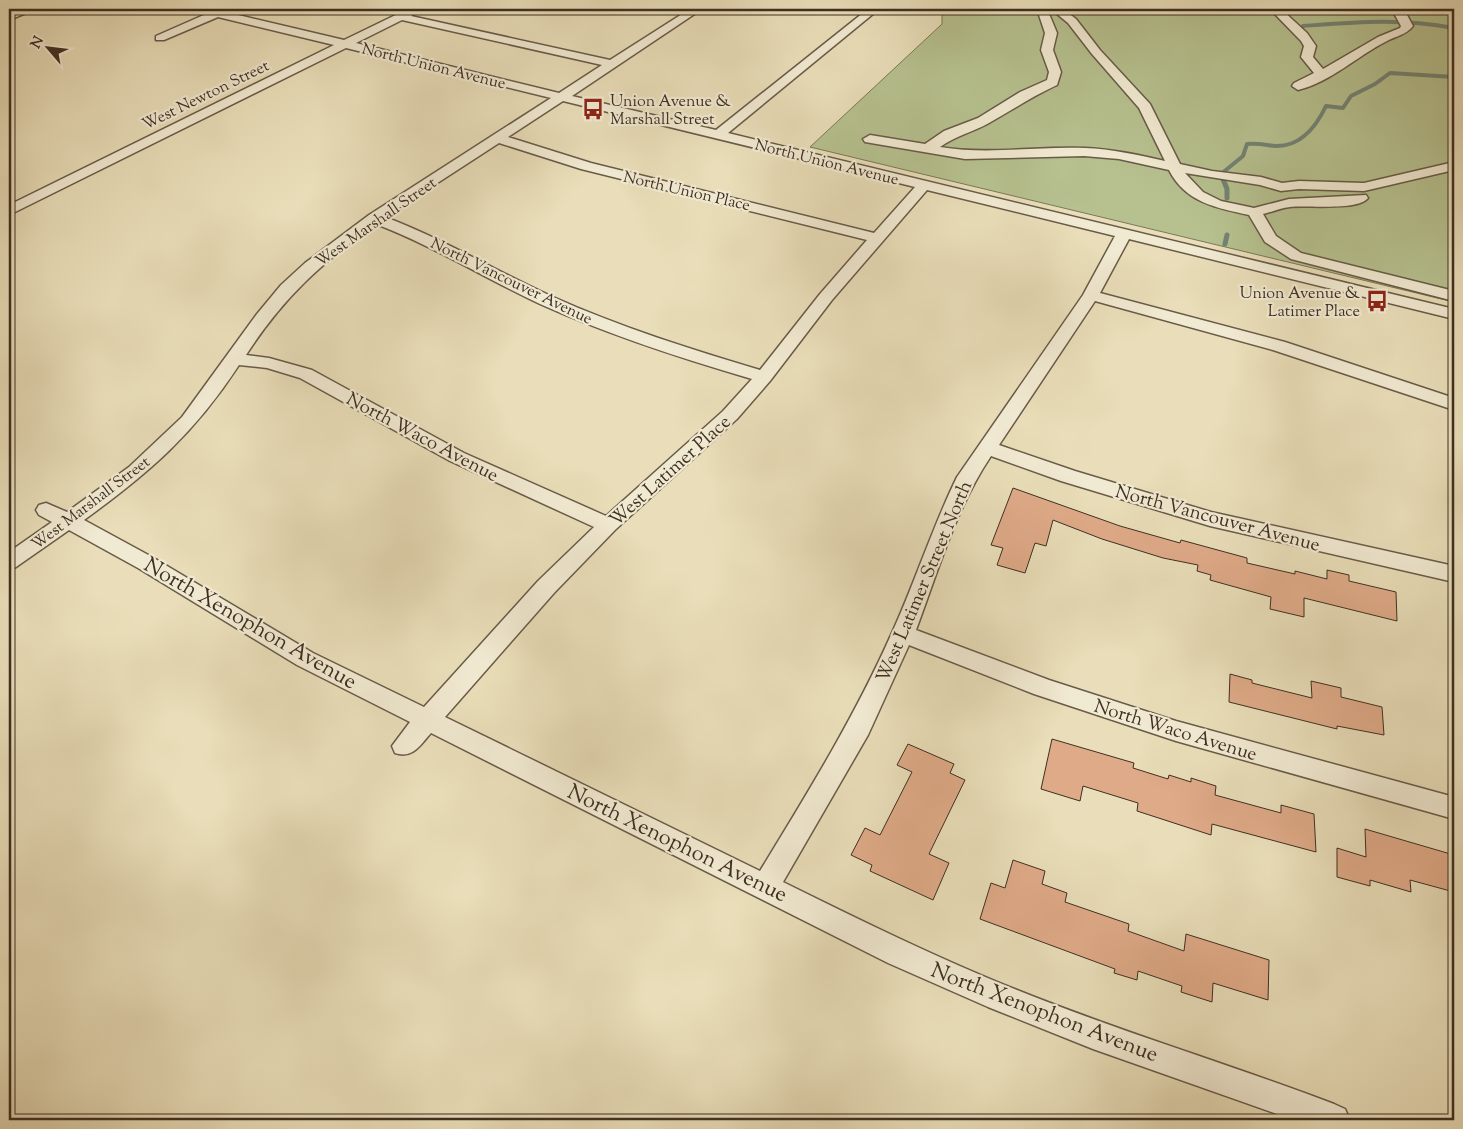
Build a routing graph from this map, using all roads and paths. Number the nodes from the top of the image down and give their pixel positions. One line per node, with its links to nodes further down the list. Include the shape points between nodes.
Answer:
1 (31, 9): 11 (street)
2 (200, 9): 9 (street, North Union Avenue)
3 (416, 9): 10 (street, West Newton Street)
4 (874, 9): 19 (street)
5 (1042, 9): 22 (street, via 1051,34 1047,50 1055,72 1053,82 1024,95 986,119 948,134)
6 (1056, 9): 24 (street, via 1072,21 1145,107)
7 (1275, 9): 16 (street, via 1297,27 1307,41 1310,46 1307,57)
8 (688, 10): 15 (street, West Marshall Street)
9 (217, 13): 13 (street); 14 (street, North Union Avenue)
10 (401, 16): 14 (street, West Newton Street); 15 (street)
11 (9, 17)
12 (1404, 17): 16 (street, via 1404,30)
13 (160, 38)
14 (346, 44): 18 (street, North Union Avenue); 27 (street, West Newton Street)
15 (612, 64): 18 (street, West Marshall Street)
16 (1320, 73): 17 (street)
17 (1298, 86)
18 (561, 97): 19 (street, North Union Avenue); 20 (street, West Marshall Street)
19 (718, 135): 26 (street, North Union Avenue)
20 (498, 138): 29 (street, West Marshall Street); 31 (street, North Union Place, via 586,166)
21 (870, 139): 22 (street)
22 (929, 148): 24 (street, via 975,155 1094,152)
23 (1454, 166): 24 (street, via 1364,187 1280,187)
24 (1174, 167): 28 (street, via 1181,180 1198,195 1217,204)
25 (1454, 180): 28 (street, via 1388,190 1352,201 1289,202)
26 (924, 185): 30 (street, North Union Avenue); 31 (street, West Latimer Place)
27 (9, 210)
28 (1254, 212): 33 (street, via 1270,240 1296,256)
29 (374, 218): 35 (street, West Marshall Street, via 323,255 288,287); 36 (street, North Vancouver Avenue, via 413,232 508,282 594,321)
30 (1124, 234): 32 (street, West Latimer Street North); 34 (street, North Union Avenue)
31 (876, 238): 36 (street, West Latimer Place)
32 (1091, 295): 37 (street, via 1279,346); 38 (street, West Latimer Street North)
33 (1454, 296)
34 (1454, 314)
35 (235, 359): 39 (street, West Marshall Street, via 175,436 137,469); 40 (street, North Waco Avenue, via 269,363 306,374 457,456)
36 (764, 378): 40 (street, West Latimer Place, via 717,427)
37 (1454, 404)
38 (986, 447): 42 (street, North Vancouver Avenue, via 1068,476 1210,519); 43 (street, West Latimer Street North, via 951,510)
39 (57, 515): 41 (street, West Marshall Street); 44 (street, North Xenophon Avenue, via 173,577 305,659)
40 (608, 525): 44 (street, West Latimer Place, via 546,587)
41 (9, 562)
42 (1454, 574)
43 (902, 634): 46 (street, North Waco Avenue, via 1042,687 1176,731); 47 (street, West Latimer Street North, via 859,728)
44 (427, 718): 45 (street, West Latimer Place); 47 (street, North Xenophon Avenue)
45 (404, 746)
46 (1454, 808)
47 (766, 886): 48 (street, North Xenophon Avenue, via 985,992 1059,1022)
48 (1334, 1120)

